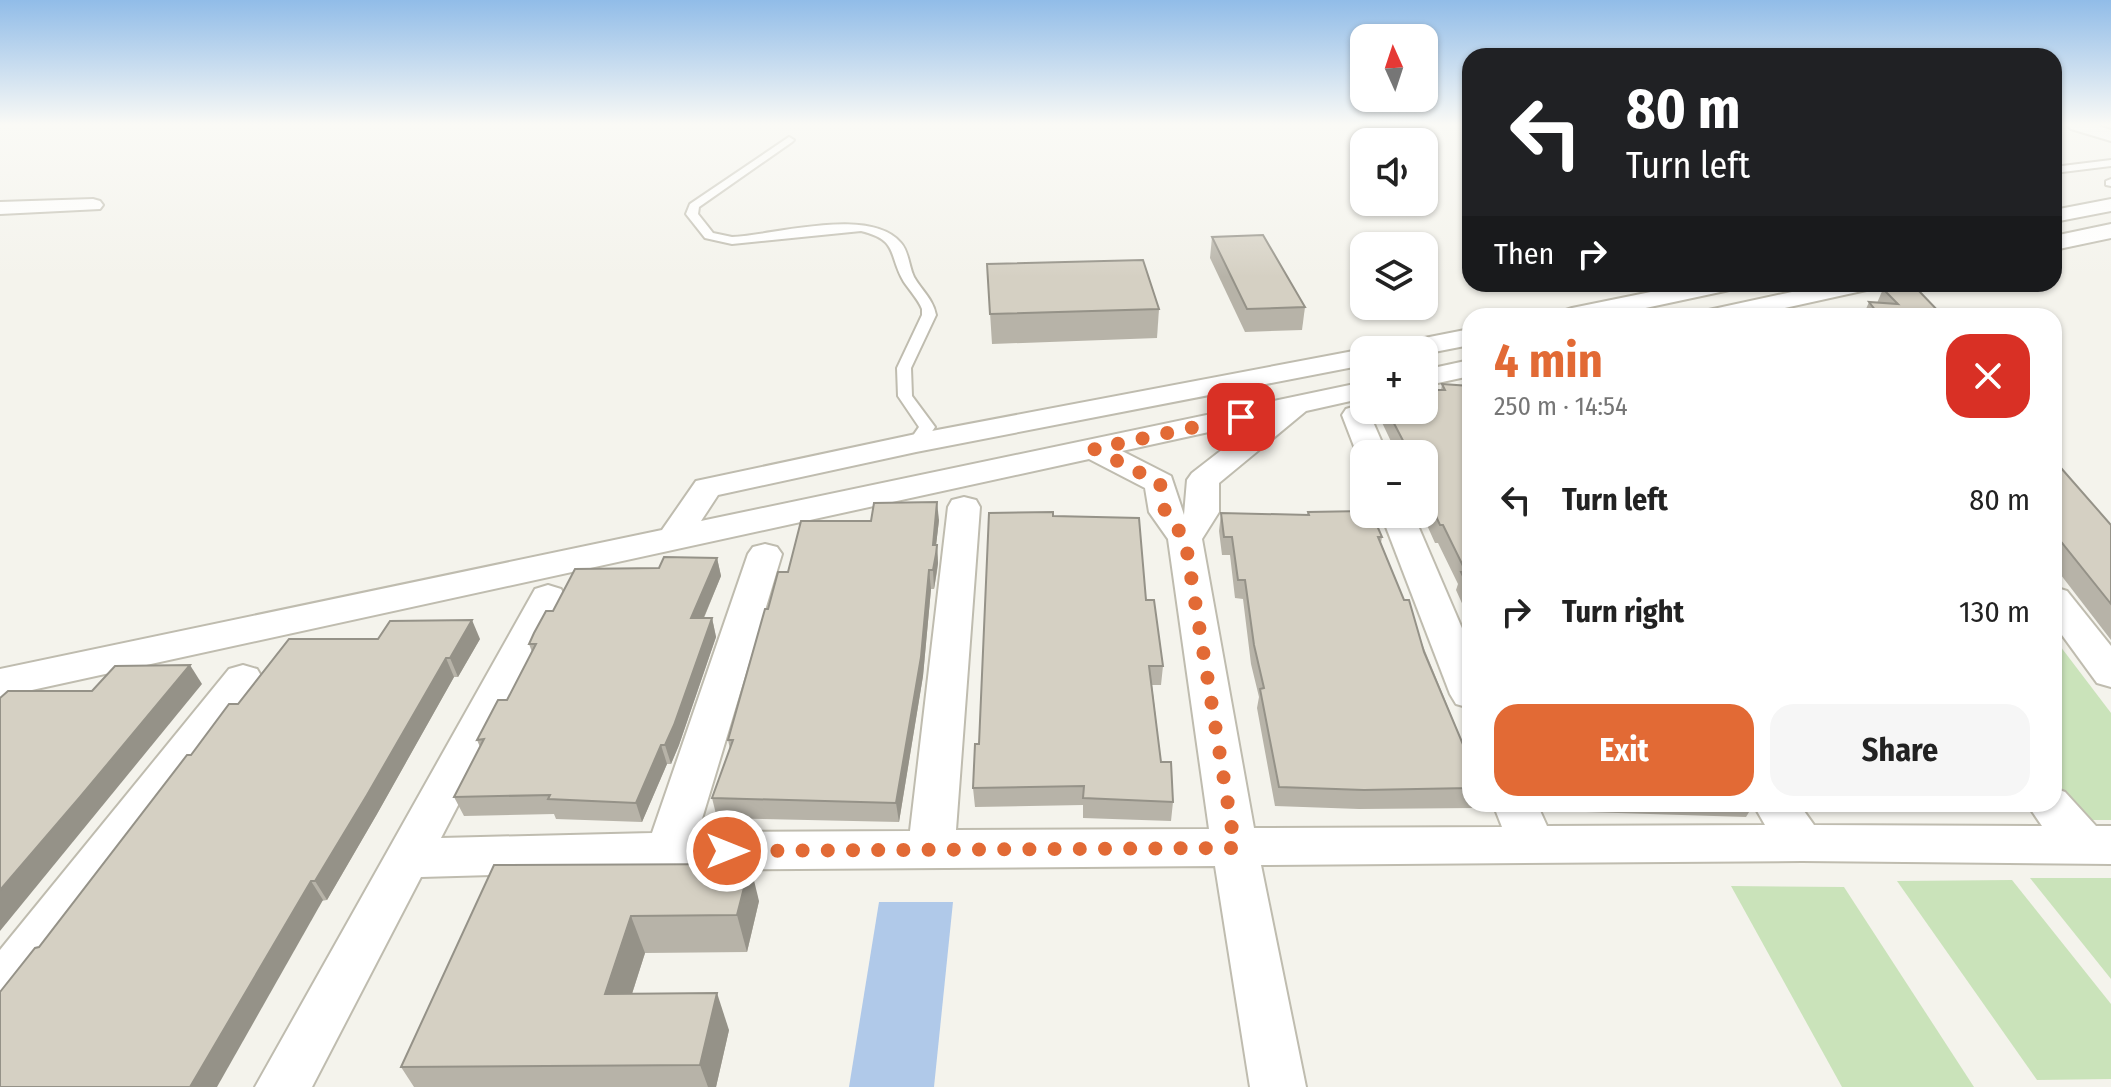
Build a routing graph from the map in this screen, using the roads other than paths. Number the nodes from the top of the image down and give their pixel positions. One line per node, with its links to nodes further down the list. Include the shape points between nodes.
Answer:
1 (738, 176): 19 (lane, via 694,206 692,214 712,237 778,238 866,228 897,245 910,281 929,305 904,368 905,396 927,427)
2 (93, 205): 4 (street)
3 (2111, 205): 5 (street)
4 (0, 208)
5 (2062, 214)
6 (2111, 231): 7 (street)
7 (2062, 241)
8 (1687, 292): 10 (street)
9 (1826, 292): 11 (street)
10 (1610, 308)
11 (1750, 308)
12 (1462, 339): 13 (street)
13 (1438, 343)
14 (1350, 360): 19 (street)
15 (1462, 370): 16 (street)
16 (1438, 375)
17 (1350, 402): 18 (street)
18 (1300, 404): 20 (street); 24 (street, via 1203,480 1203,512)
19 (916, 443): 23 (street, via 707,488)
20 (1094, 449): 23 (street); 24 (street, via 1160,483 1165,512)
21 (964, 507): 40 (street)
22 (1403, 528): 29 (street)
23 (672, 539): 31 (street)
24 (1185, 539): 38 (street)
25 (765, 554): 39 (street)
26 (548, 597): 41 (street)
27 (2062, 609): 28 (street)
28 (2111, 673)
29 (1462, 674)
30 (243, 679): 42 (street)
31 (0, 683)
32 (1518, 812): 36 (street)
33 (1781, 812): 35 (street)
34 (2059, 812): 37 (street)
35 (1802, 843): 36 (street); 37 (street)
36 (1532, 845): 38 (street)
37 (2098, 845)
38 (1235, 848): 40 (street); 44 (street)
39 (669, 851): 40 (street); 41 (street)
40 (931, 851)
41 (406, 858): 43 (street)
42 (0, 989)
43 (283, 1087)
44 (1278, 1087)

